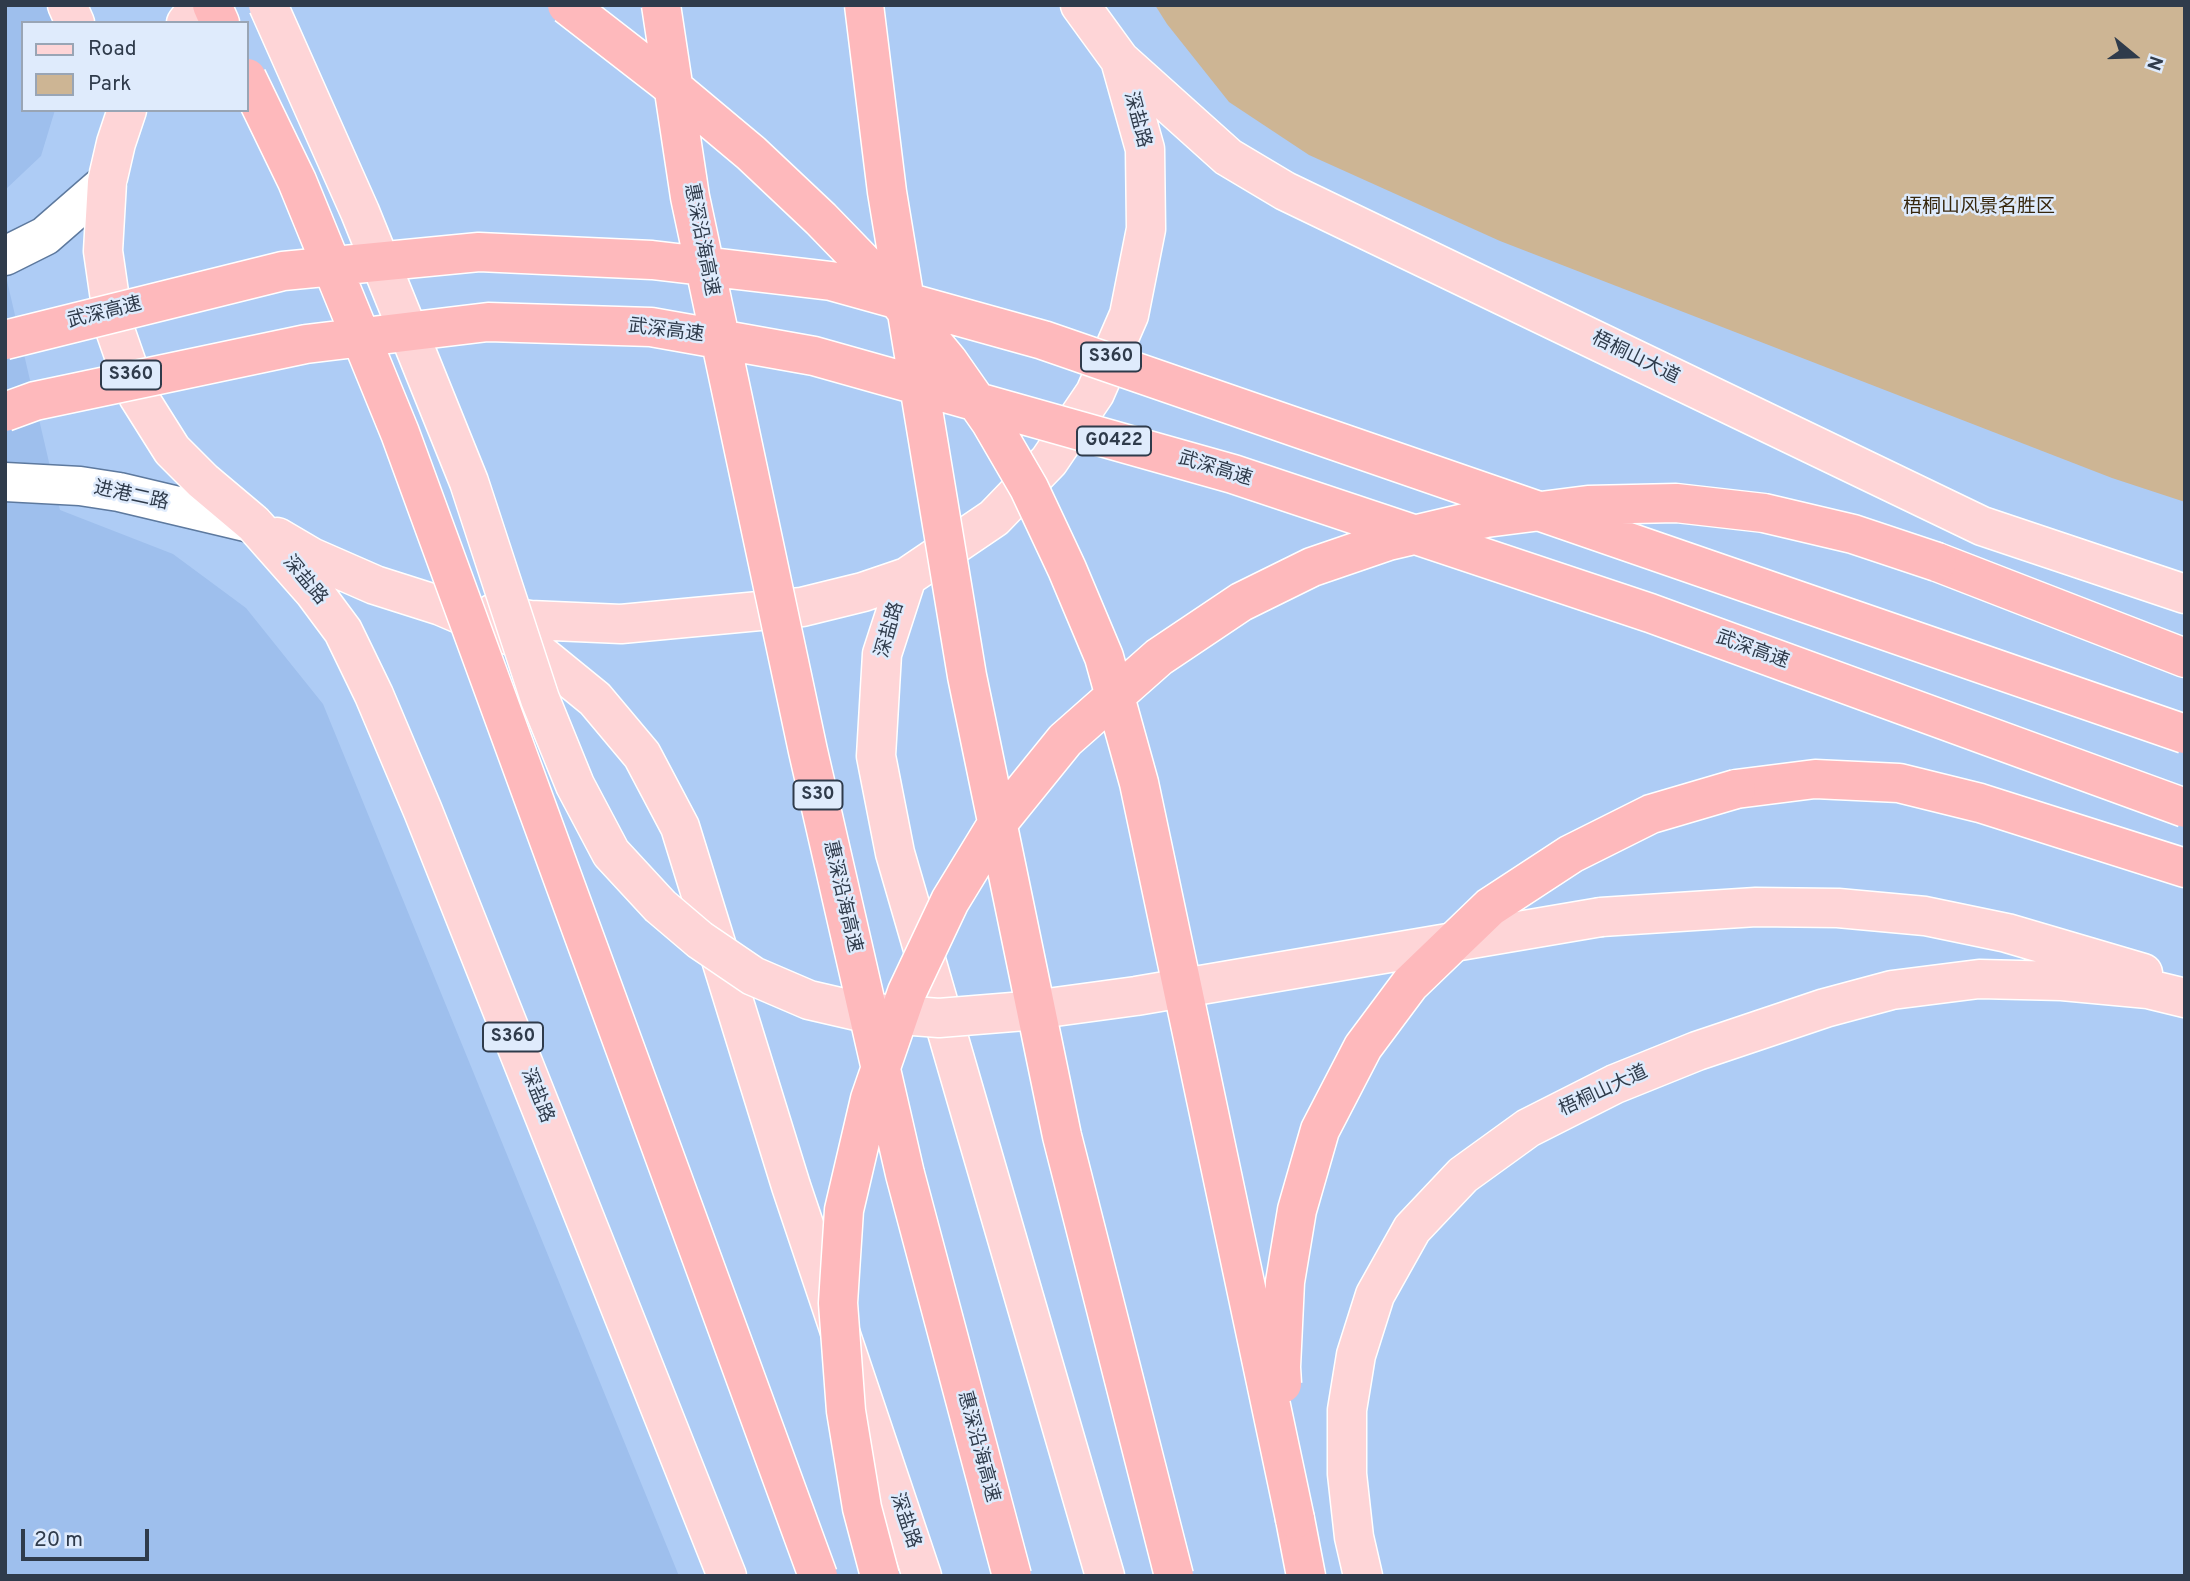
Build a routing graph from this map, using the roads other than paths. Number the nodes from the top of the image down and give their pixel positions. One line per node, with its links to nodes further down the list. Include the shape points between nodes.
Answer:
1 (67, 5): 9 (main road)
2 (200, 5): 10 (main road)
3 (212, 5): 11 (highway)
4 (268, 5): 28 (main road, bridge, via 360,212 469,482 540,699 575,785 611,853 660,906 753,976 809,1000 861,1012 939,1018 1136,996 1601,917 1756,906 1925,916 2007,933)
5 (566, 5): 30 (highway, bridge, via 751,153 886,286 948,361 1030,488 1104,657 1139,783)
6 (661, 5): 35 (highway, 惠深沿海高速 / S30, bridge, via 690,197 808,751 905,1174)
7 (864, 5): 37 (highway, bridge, via 887,192 967,676 1062,1136)
8 (1080, 5): 12 (main road, 深盐路 / S360)
9 (74, 21)
10 (188, 21)
11 (219, 21)
12 (1120, 60): 21 (main road, 深盐路 / S360, via 1145,149 1146,229 1129,315 1095,393 1049,461 994,518); 22 (main road, 梧桐山大道, via 1228,157 1285,191 1982,526)
13 (248, 80): 32 (highway, bridge, via 297,181 400,433)
14 (117, 121): 15 (main road, 深盐路 / S360)
15 (107, 182): 16 (lane, via 45,236); 20 (main road, 深盐路 / S360, via 103,251 114,327 138,396 172,450)
16 (5, 256)
17 (5, 340): 25 (highway, 武深高速, bridge, via 283,271 479,252 652,260 831,281 1056,345)
18 (5, 412): 26 (highway, 武深高速 / G0422, bridge, via 34,401 306,344 488,322 651,327 814,356 1233,474 1650,613)
19 (5, 482): 20 (lane, 进港二路, via 119,492)
20 (254, 524): 23 (main road, 深盐路 / S360, via 375,585); 31 (main road, 深盐路 / S360, via 343,631 374,695)
21 (907, 577): 23 (main road, 深盐路 / S360, via 803,607 621,624 530,620); 36 (main road, 深盐路, via 882,654 876,756 892,841)
22 (2185, 594)
23 (441, 606): 34 (main road, 深盐路, via 525,642 595,699 642,755 680,827 791,1186)
24 (2185, 658): 33 (highway, bridge, via 1853,534 1764,513 1676,503 1588,505 1486,518 1388,541 1325,563 1241,602 1159,657 1065,740 997,824 950,901 907,992 870,1099 844,1210 838,1303 846,1411 862,1508)
25 (2185, 734)
26 (2185, 808)
27 (2185, 868): 30 (highway, bridge, via 1980,803 1899,783 1815,779 1736,789 1651,814 1570,854 1490,907 1410,984 1363,1047 1320,1130 1297,1210 1285,1282 1281,1367)
28 (2185, 987)
29 (2185, 998): 39 (main road, 梧桐山大道, via 2148,989 1979,979 1892,990 1825,1007 1697,1051 1615,1084 1528,1128 1463,1175 1412,1229 1375,1295 1356,1355 1347,1410 1346,1474)
30 (1294, 1519): 38 (highway)
31 (727, 1576)
32 (818, 1576)
33 (880, 1576)
34 (922, 1576)
35 (1012, 1576)
36 (1105, 1576)
37 (1174, 1576)
38 (1306, 1576)
39 (1363, 1576)

